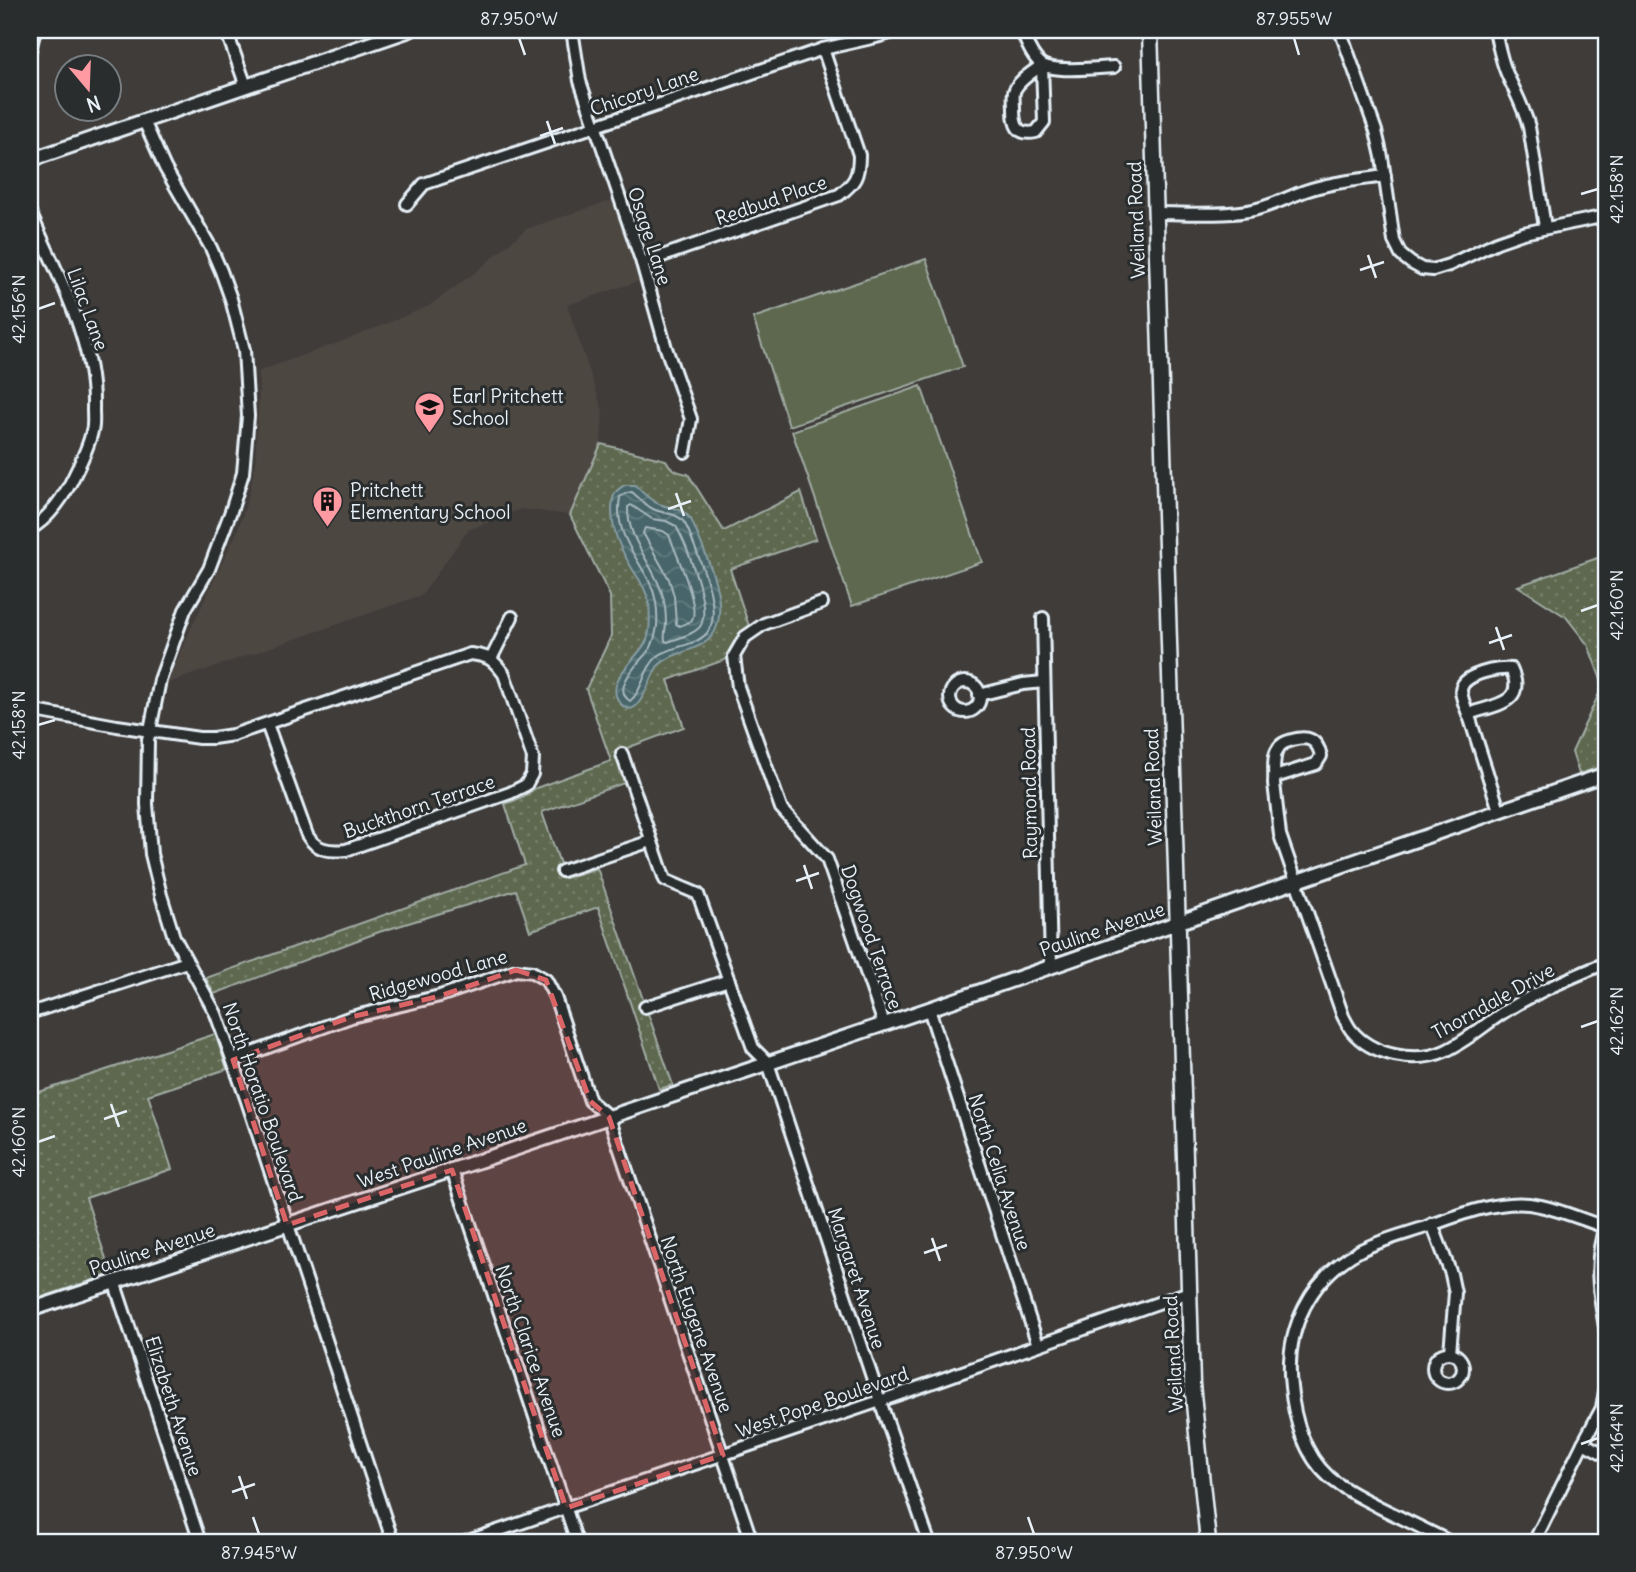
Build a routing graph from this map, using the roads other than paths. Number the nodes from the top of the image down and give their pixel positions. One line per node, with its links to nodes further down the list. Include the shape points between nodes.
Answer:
1 (35, 30): 11 (street)
2 (226, 30): 14 (street)
3 (410, 30): 14 (street)
4 (572, 30): 16 (street, Osage Lane, via 580,81)
5 (901, 30): 10 (street, Chicory Lane)
6 (1021, 30): 12 (street)
7 (1150, 30): 21 (main road, Weiland Road)
8 (1340, 30): 18 (street, via 1376,131)
9 (1495, 30): 23 (street, via 1525,111)
10 (823, 49): 16 (street, Chicory Lane); 24 (street, Redbud Place, via 859,155 859,171 851,186 839,195)
11 (30, 50)
12 (1042, 65): 12 (street, via 1014,93 1014,121 1024,132 1036,132 1044,122); 13 (street)
13 (1114, 67)
14 (246, 86): 15 (street)
15 (144, 121): 17 (street); 36 (street, North Horatio Boulevard, via 228,290 244,350 248,416 239,486 209,569 185,610 160,680)
16 (596, 126): 19 (street, Chicory Lane, via 424,184); 24 (street, Osage Lane)
17 (30, 160)
18 (1385, 176): 21 (street, via 1335,183 1248,211); 23 (street, via 1394,241 1401,255 1422,269 1449,265 1497,242)
19 (407, 204)
20 (30, 212): 26 (street, Lilac Lane, via 85,342 93,397 92,432 80,464 68,489)
21 (1155, 213): 44 (main road, Weiland Road)
22 (1606, 216): 23 (street)
23 (1545, 227)
24 (642, 263): 25 (street, Osage Lane, via 691,418)
25 (685, 452)
26 (30, 529)
27 (822, 603): 52 (street, Dogwood Terrace, via 764,624 745,637 734,656 738,687 781,808 827,859)
28 (512, 617): 30 (street)
29 (1042, 618): 31 (street, Raymond Road)
30 (491, 659): 35 (street, via 470,654); 35 (street, Buckthorn Terrace, via 505,674 533,758 526,785 346,850 322,849 307,835)
31 (1044, 682): 32 (street); 47 (street, Raymond Road)
32 (979, 695)
33 (30, 710): 36 (street)
34 (1468, 714): 34 (street, via 1514,696 1516,678 1511,669 1471,677 1463,684); 40 (street)
35 (267, 724): 36 (street, via 213,738)
36 (150, 731): 45 (street, North Horatio Boulevard, via 147,804 151,854 174,937)
37 (622, 754): 41 (street, Margaret Avenue)
38 (1606, 774): 40 (street, Pauline Avenue)
39 (1275, 778): 39 (street, Thorndale Drive, via 1316,764 1321,756 1316,743 1306,737 1284,742 1275,753); 43 (street, Thorndale Drive, via 1280,835)
40 (1499, 810): 43 (street, Pauline Avenue)
41 (651, 841): 42 (street); 48 (street, Margaret Avenue, via 665,880 698,894)
42 (562, 871)
43 (1295, 880): 44 (street, Pauline Avenue); 46 (street, Thorndale Drive, via 1343,1016 1352,1031 1381,1051 1422,1057 1442,1052 1505,1012)
44 (1178, 923): 47 (street, Pauline Avenue); 61 (main road, Weiland Road)
45 (187, 962): 51 (street); 53 (street, North Horatio Boulevard, via 216,1014)
46 (1606, 963)
47 (1051, 966): 50 (street, Pauline Avenue)
48 (729, 981): 49 (street); 54 (street, Margaret Avenue, via 753,1048)
49 (645, 1007)
50 (929, 1009): 52 (street, Pauline Avenue); 64 (street, North Celia Avenue)
51 (30, 1013)
52 (884, 1024): 54 (street, Pauline Avenue)
53 (233, 1060): 55 (street, Ridgewood Lane, via 351,1017 440,996 516,970 532,972 546,980 555,997 590,1101); 58 (street, North Horatio Boulevard)
54 (768, 1063): 55 (street, Pauline Avenue); 67 (street, Margaret Avenue)
55 (609, 1117): 56 (street, West Pauline Avenue); 69 (street, North Eugene Avenue)
56 (452, 1170): 58 (street, West Pauline Avenue); 71 (street, North Clarice Avenue)
57 (1432, 1224): 59 (street, via 1476,1210 1528,1204); 65 (street, via 1455,1293); 79 (street, via 1363,1249 1324,1279 1299,1316 1289,1368 1300,1430 1328,1476 1348,1491)
58 (287, 1225): 60 (street, Pauline Avenue); 73 (street, North Horatio Boulevard)
59 (1606, 1226): 63 (street, via 1598,1266)
60 (114, 1281): 62 (street, Pauline Avenue); 72 (street, Elizabeth Avenue)
61 (1189, 1292): 64 (street, West Pope Boulevard); 78 (main road, Weiland Road, via 1192,1384)
62 (30, 1310)
63 (1606, 1332)
64 (1038, 1345): 67 (street, West Pope Boulevard)
65 (1450, 1352)
66 (1606, 1386): 68 (street, via 1602,1408)
67 (880, 1401): 69 (street, West Pope Boulevard); 77 (street, Margaret Avenue)
68 (1583, 1443): 70 (street); 80 (street)
69 (723, 1455): 71 (street, West Pope Boulevard); 76 (street, North Eugene Avenue)
70 (1606, 1455)
71 (566, 1508): 74 (street, West Pope Boulevard); 75 (street, North Clarice Avenue)
72 (200, 1542)
73 (393, 1542)
74 (465, 1542)
75 (577, 1542)
76 (752, 1542)
77 (929, 1542)
78 (1208, 1542)
79 (1450, 1542)
80 (1534, 1542)

